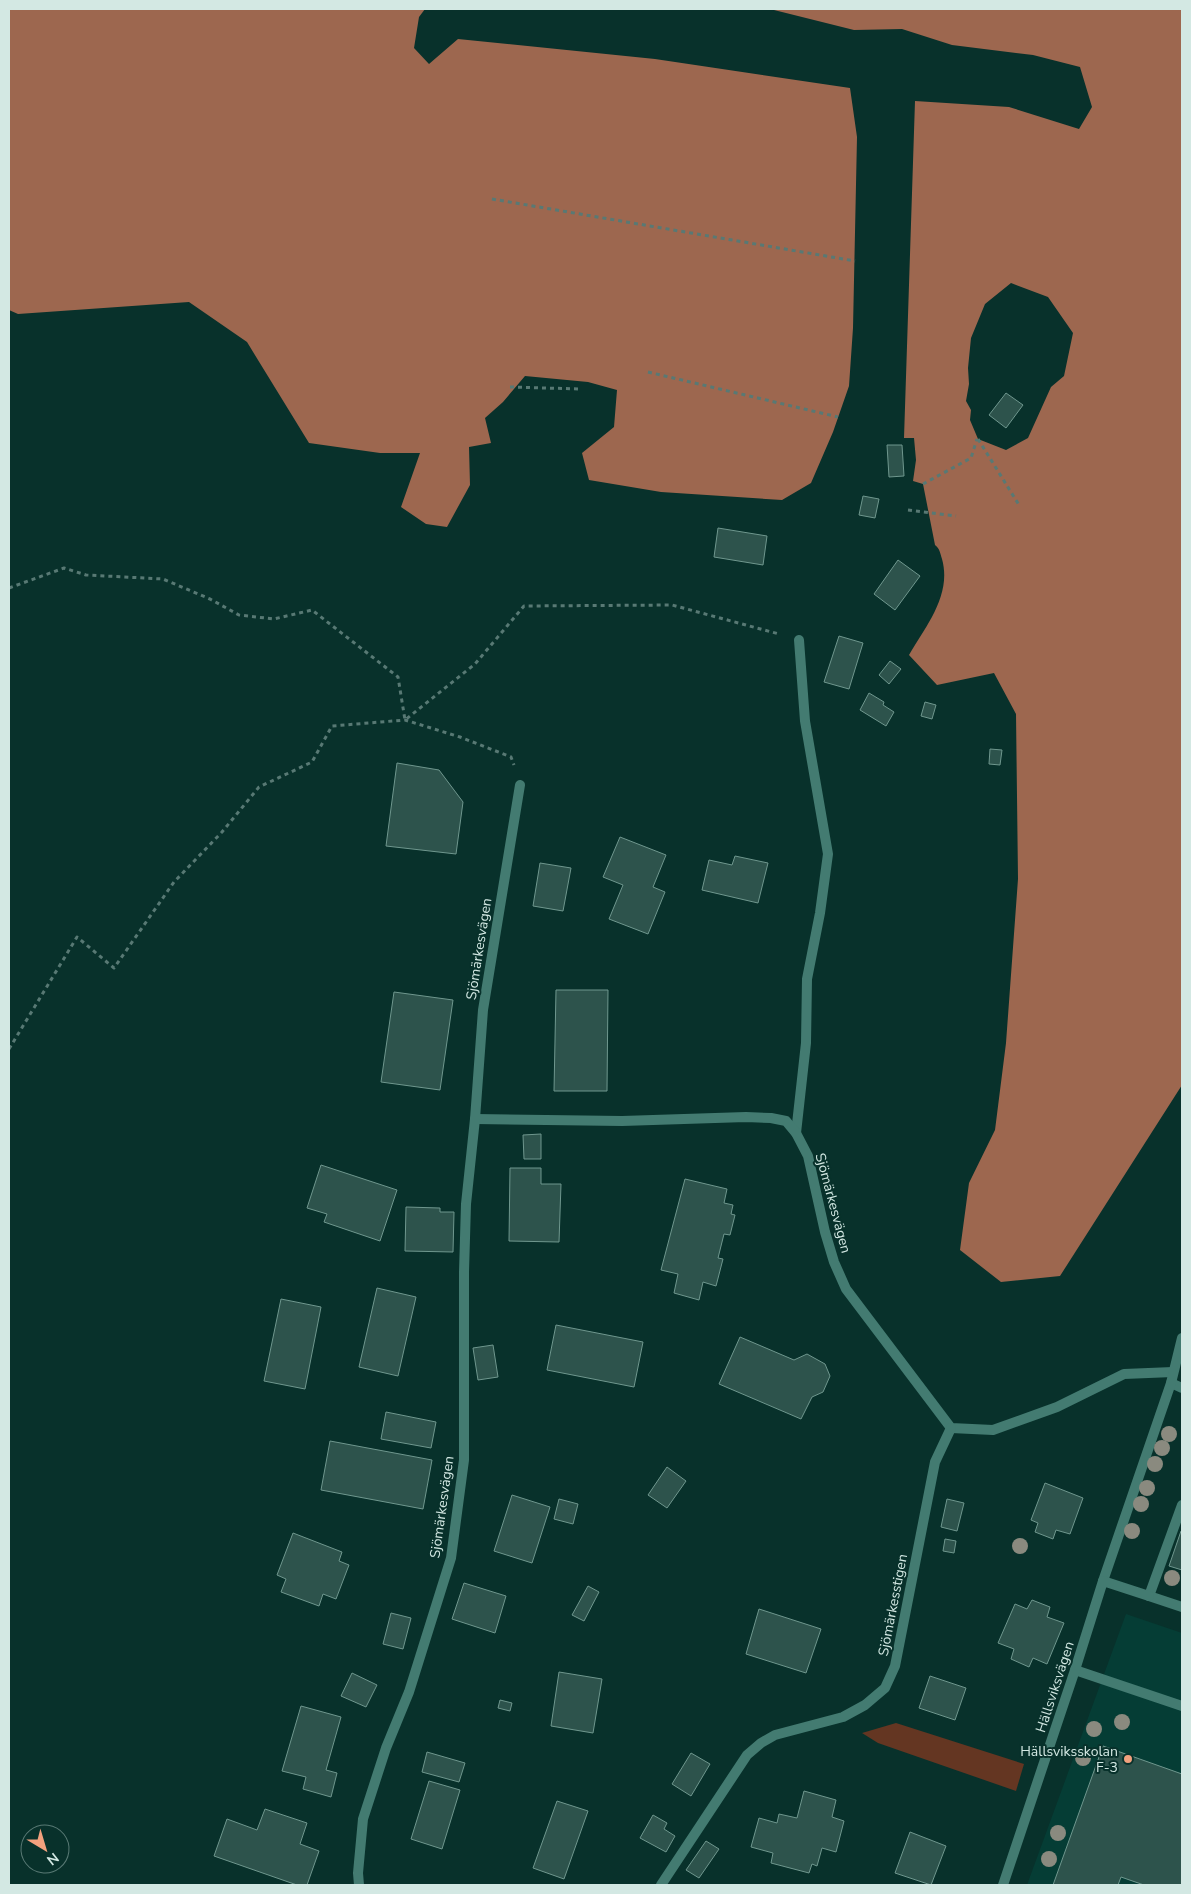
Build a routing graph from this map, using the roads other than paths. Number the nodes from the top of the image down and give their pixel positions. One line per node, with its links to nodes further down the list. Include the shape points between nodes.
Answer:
1 (799, 640): 4 (street, via 805,720 828,854 807,979 806,1043)
2 (520, 784): 3 (street, Sjömärkesvägen, via 483,1010)
3 (475, 1119): 4 (street, Sjömärkesvägen, via 771,1118 786,1121); 16 (street, Sjömärkesvägen, via 466,1214 464,1460 450,1558 409,1692 386,1748 363,1819)
4 (796, 1133): 9 (street, Sjömärkesvägen, via 808,1156 825,1232 846,1288)
5 (1182, 1338): 6 (street, Hällsviksvägen)
6 (1173, 1372): 7 (street, Hällsviksvägen); 9 (street, via 1124,1374 1057,1407 993,1430)
7 (1171, 1383): 8 (street); 11 (street, Hällsviksvägen)
8 (1182, 1388)
9 (951, 1428): 17 (street, Sjömärkesstigen, via 935,1462 895,1666 885,1688 865,1705 843,1717 775,1735 747,1755)
10 (1182, 1505): 12 (street)
11 (1103, 1582): 12 (street); 14 (street, Hällsviksvägen)
12 (1149, 1596): 13 (street)
13 (1182, 1607)
14 (1076, 1670): 15 (street); 18 (street, Hällsviksvägen)
15 (1182, 1706)
16 (359, 1885)
17 (662, 1885)
18 (1003, 1885)

